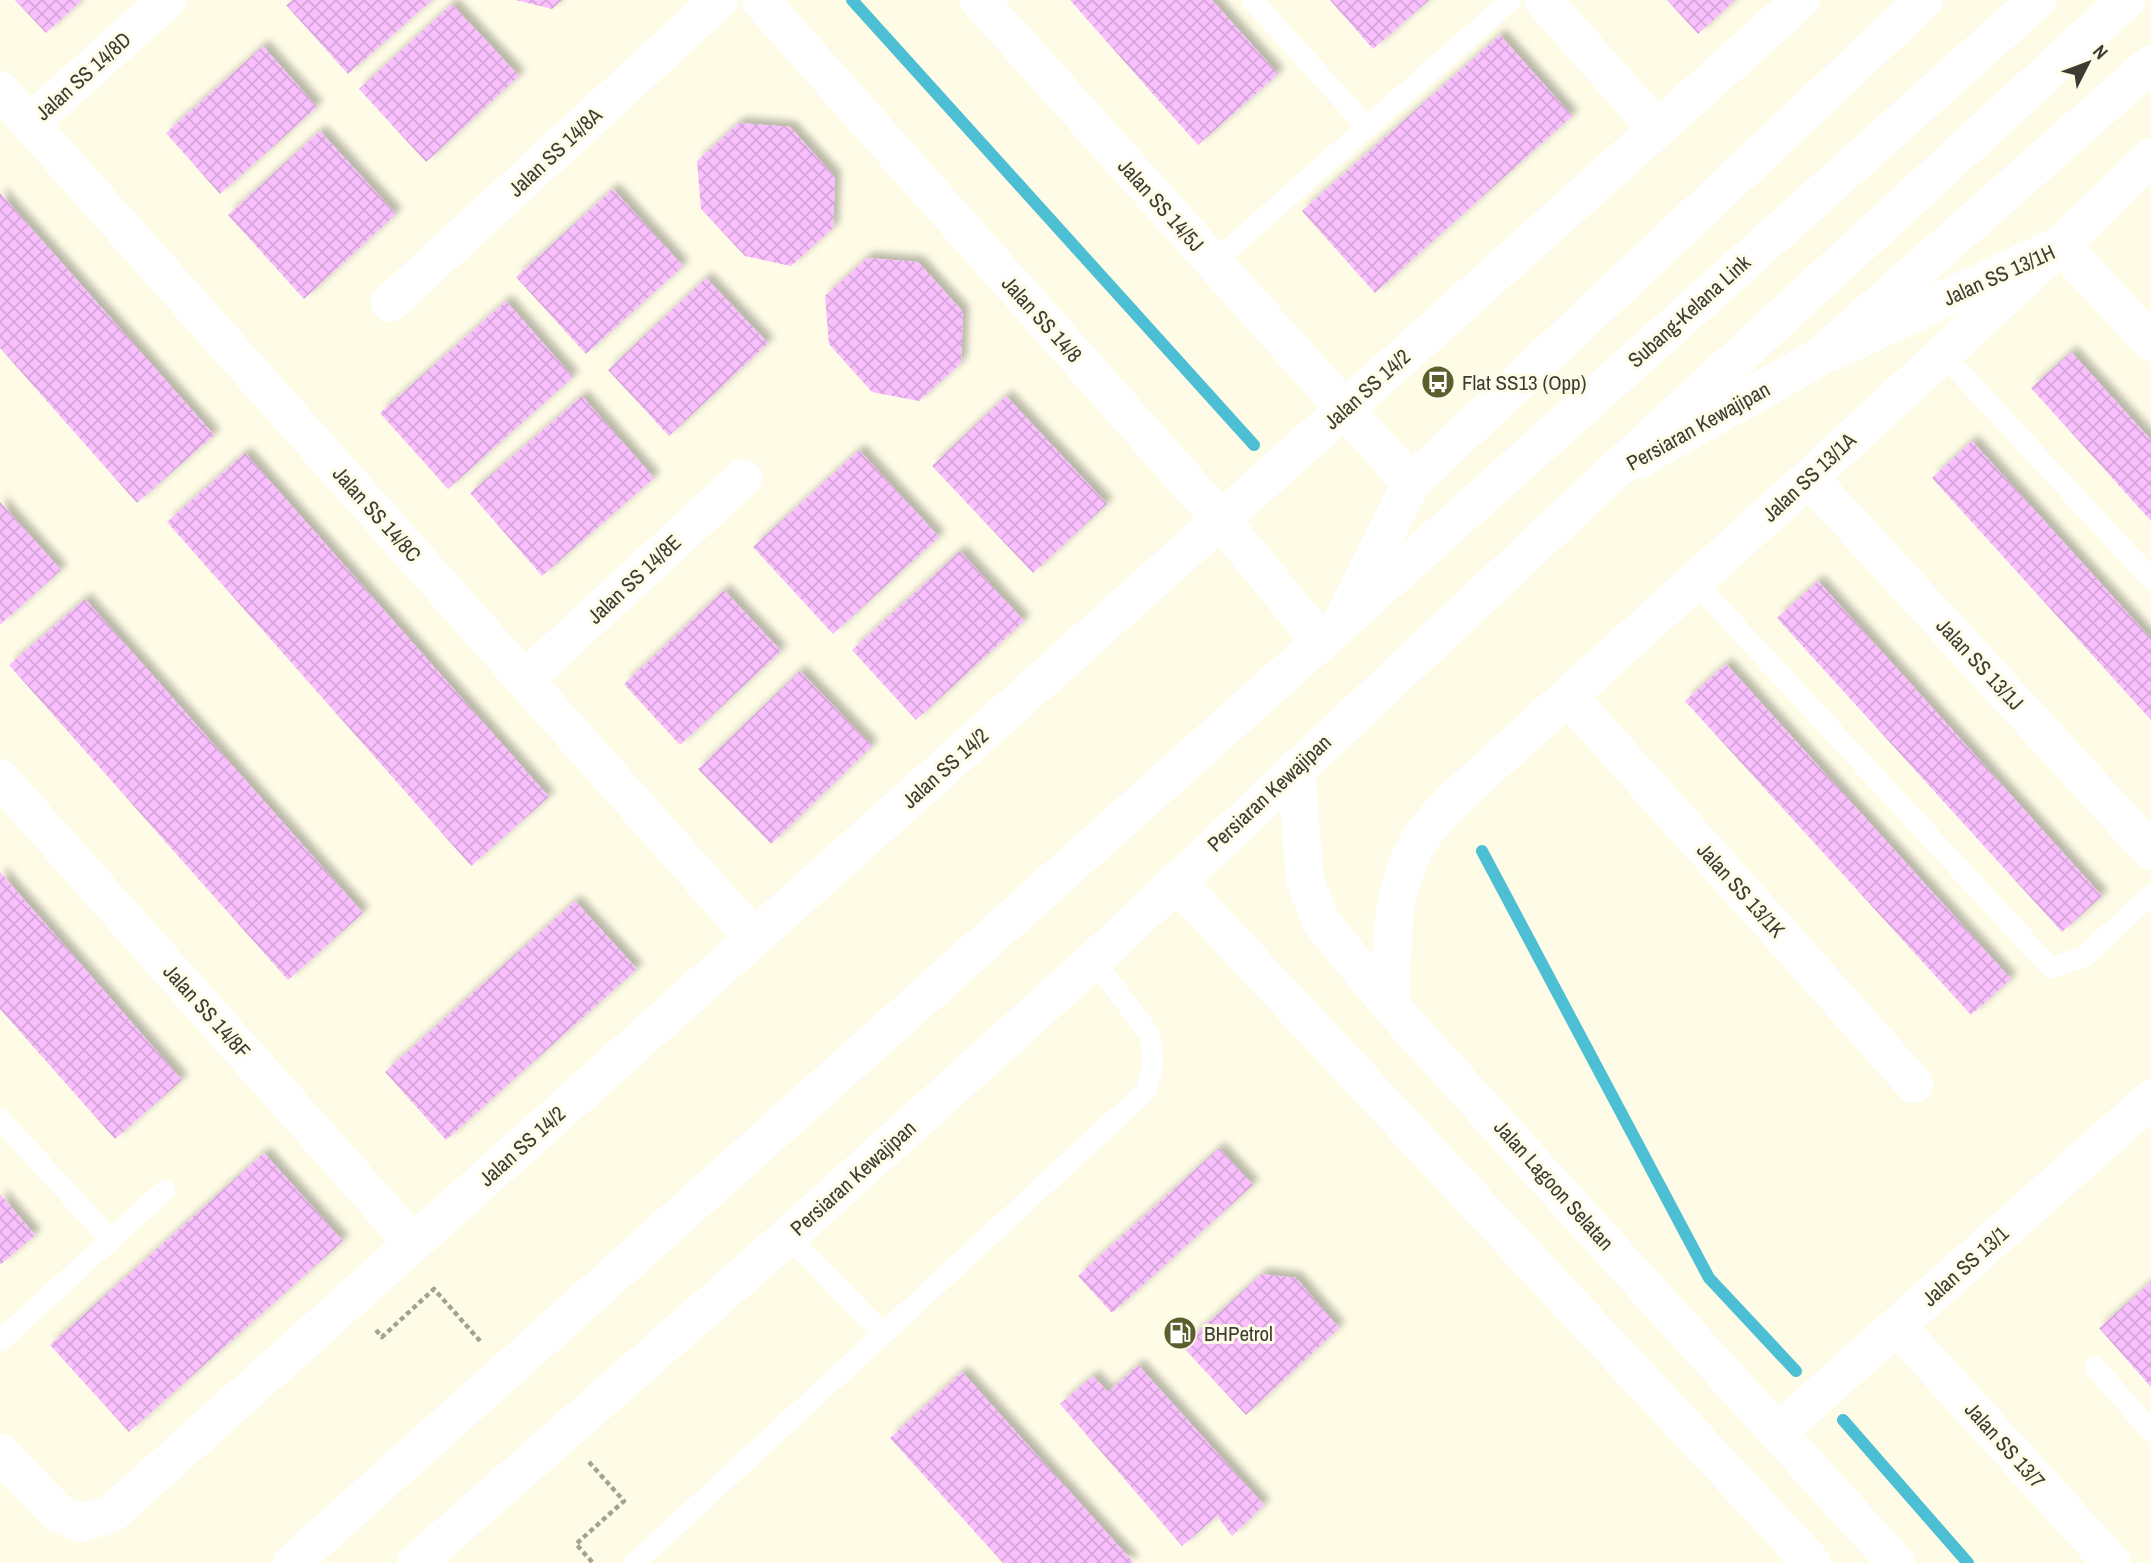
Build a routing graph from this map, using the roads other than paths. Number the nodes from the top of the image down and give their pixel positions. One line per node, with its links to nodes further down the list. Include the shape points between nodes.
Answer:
1 (167, 0): 14 (street, Jalan SS 14/8D)
2 (719, 0): 20 (street, Jalan SS 14/8A)
3 (760, 0): 29 (street, Jalan SS 14/8)
4 (979, 0): 19 (street, Jalan SS 14/5J)
5 (1252, 0): 15 (lane)
6 (1511, 0): 15 (lane)
7 (1543, 0): 16 (street)
8 (1801, 0): 16 (street, Jalan SS 14/2)
9 (1924, 0): 28 (street)
10 (2037, 0): 32 (street, Subang-Kelana Link)
11 (2126, 0): 25 (street)
12 (2151, 64): 23 (street, Persiaran Kewajipan)
13 (0, 90): 14 (street, Jalan SS 14/8C)
14 (30, 123): 33 (street, Jalan SS 14/8C)
15 (1367, 127): 19 (lane)
16 (1657, 129): 24 (street, Jalan SS 14/2)
17 (2151, 157): 18 (street, Jalan SS 13/1A)
18 (2061, 245): 21 (street, Jalan SS 13/1H); 22 (street, Jalan SS 13/1A); 23 (street, Jalan SS 13/1H)
19 (1213, 263): 24 (street, Jalan SS 14/5J)
20 (390, 303)
21 (2151, 342)
22 (1941, 352): 27 (street, Jalan SS 13/1A); 30 (lane)
23 (1818, 358): 25 (street, Persiaran Kewajipan)
24 (1344, 410): 28 (street, Jalan SS 14/5J); 29 (street, Jalan SS 14/2)
25 (1608, 477): 35 (street, Persiaran Kewajipan)
26 (743, 478): 33 (street, Jalan SS 14/8E)
27 (1809, 478): 31 (street, Jalan SS 13/1A); 37 (street, Jalan SS 13/1J)
28 (1412, 483): 32 (street)
29 (1221, 520): 32 (street, Jalan SS 14/8); 40 (street, Jalan SS 14/2)
30 (2151, 579)
31 (1695, 582): 34 (street, Jalan SS 13/1A); 39 (lane, via 2051,968 2085,956)
32 (1331, 632): 57 (street)
33 (524, 680): 40 (street, Jalan SS 14/8C)
34 (1568, 696): 42 (street, Jalan SS 13/1A, via 1426,830 1404,868 1394,905); 43 (street, Jalan SS 13/1K)
35 (1296, 768): 38 (street, Persiaran Kewajipan); 42 (street, Jalan Lagoon Selatan, via 1305,880 1321,922)
36 (0, 778): 49 (street, Jalan SS 14/8F)
37 (2151, 851)
38 (1176, 881): 41 (street, Persiaran Kewajipan); 60 (street)
39 (2151, 895)
40 (754, 938): 49 (street, Jalan SS 14/2)
41 (1094, 960): 47 (street, Persiaran Kewajipan); 51 (lane, via 1150,1035 1153,1065 1146,1091)
42 (1391, 1007): 54 (street, Jalan Lagoon Selatan)
43 (1914, 1084)
44 (2151, 1099): 50 (street, Jalan SS 13/1)
45 (0, 1119): 48 (lane)
46 (165, 1190): 48 (lane)
47 (788, 1236): 51 (lane); 58 (street, Persiaran Kewajipan)
48 (111, 1240): 52 (lane)
49 (413, 1243): 56 (street, Jalan SS 14/2, via 111,1514 80,1523 57,1512)
50 (1898, 1326): 54 (street, Jalan SS 13/1); 62 (street, Jalan SS 13/7)
51 (883, 1334): 59 (lane)
52 (0, 1341)
53 (2095, 1367): 55 (lane)
54 (1779, 1431): 61 (street, Jalan Lagoon Selatan)
55 (2151, 1431)
56 (0, 1453)
57 (292, 1563)
58 (416, 1563)
59 (635, 1563)
60 (1812, 1563)
61 (1896, 1563)
62 (2112, 1563)

